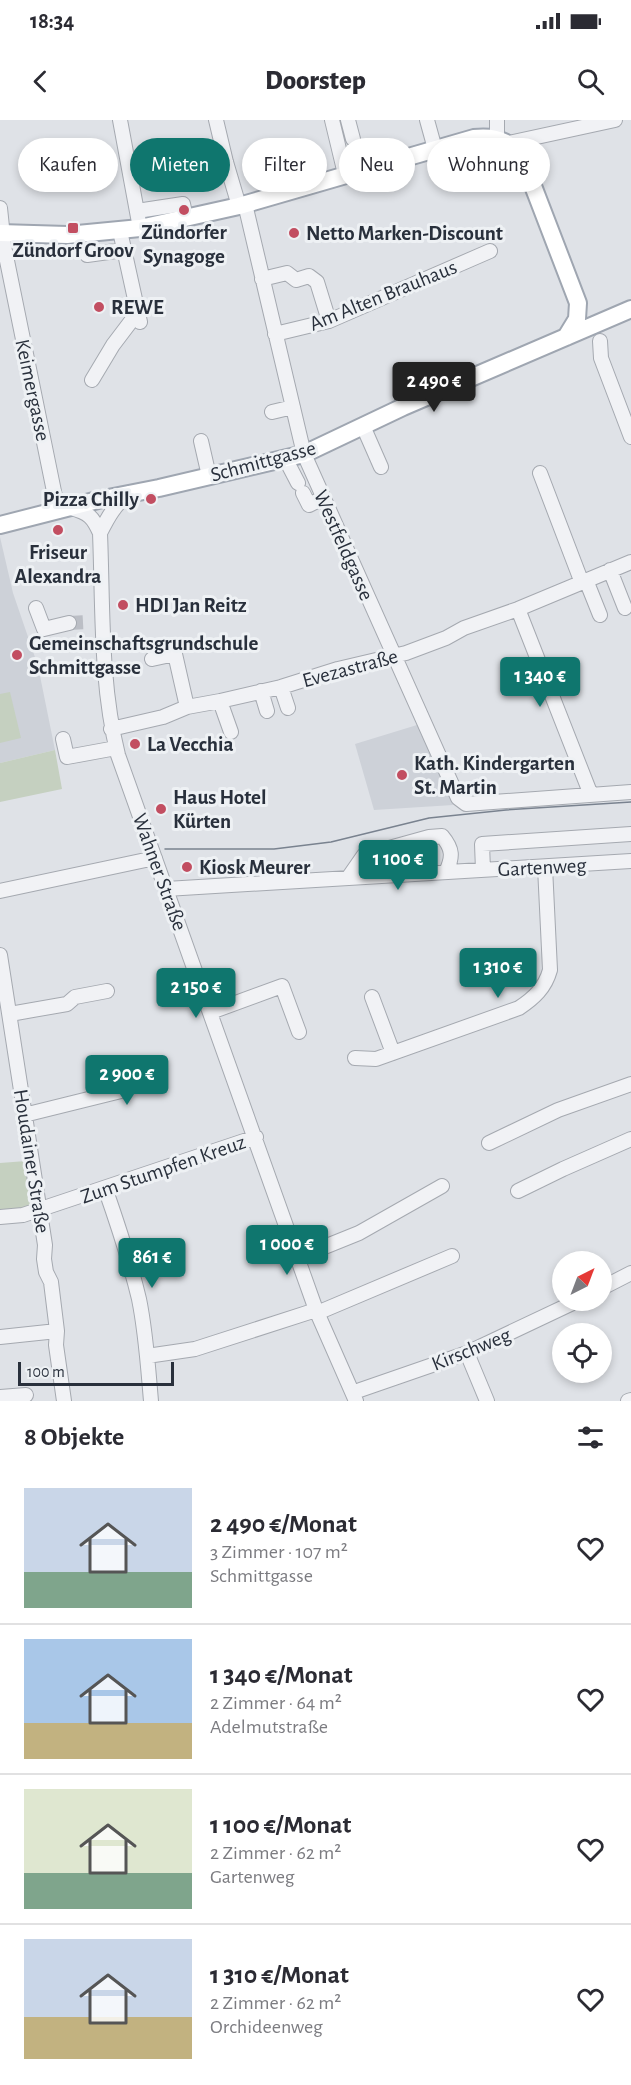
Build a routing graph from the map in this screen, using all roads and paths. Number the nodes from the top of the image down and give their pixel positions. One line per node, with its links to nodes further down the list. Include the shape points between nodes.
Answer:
1 (120, 120): 19 (street)
2 (216, 120): 17 (street, Westfeldgasse)
3 (332, 120): 14 (street)
4 (348, 120): 8 (street)
5 (428, 120): 9 (street)
6 (497, 120): 12 (street)
7 (615, 120): 13 (street)
8 (352, 138)
9 (432, 138)
10 (474, 138): 11 (main road)
11 (490, 138)
12 (502, 138)
13 (519, 138)
14 (339, 149)
15 (339, 176): 17 (main road)
16 (535, 192): 28 (main road)
17 (242, 205): 20 (main road); 27 (street, Westfeldgasse)
18 (0, 208): 23 (street, Keimergasse)
19 (137, 211): 20 (street, via 183,204); 21 (street)
20 (186, 218): 21 (main road)
21 (140, 228): 22 (main road)
22 (120, 231): 23 (main road, via 67,235); 24 (street)
23 (1, 233): 48 (street, Keimergasse)
24 (123, 250): 26 (street); 35 (street, via 139,317 113,345)
25 (490, 251): 31 (street, Am Alten Brauhaus)
26 (87, 255)
27 (261, 274): 31 (street, via 287,273 296,280 309,276 317,282); 32 (street, Westfeldgasse)
28 (578, 303): 30 (main road, via 589,312); 33 (main road, via 578,319)
29 (631, 309): 30 (main road, Schmittgasse)
30 (613, 316): 33 (main road, Schmittgasse)
31 (329, 321): 32 (street, Am Alten Brauhaus)
32 (275, 334): 36 (street, Westfeldgasse)
33 (566, 337): 38 (main road, Schmittgasse)
34 (600, 341): 39 (street, via 601,358)
35 (92, 380)
36 (293, 407): 37 (street); 41 (street, Westfeldgasse)
37 (272, 412)
38 (363, 426): 41 (main road, Schmittgasse); 43 (street)
39 (631, 437)
40 (201, 441): 45 (street)
41 (304, 454): 42 (main road, Schmittgasse); 47 (street, Westfeldgasse)
42 (285, 458): 45 (main road, Schmittgasse); 47 (street, via 309,505)
43 (381, 467)
44 (540, 473): 53 (street)
45 (209, 476): 46 (main road, Schmittgasse)
46 (130, 493): 48 (main road, Schmittgasse); 50 (street, Wahner Straße, via 108,515)
47 (323, 498): 61 (street, Westfeldgasse)
48 (64, 509): 49 (main road, Schmittgasse); 50 (street, via 82,511 93,519)
49 (0, 525)
50 (100, 534): 58 (street, Wahner Straße)
51 (631, 562): 52 (street, Evezastraße)
52 (610, 570): 53 (street, Evezastraße); 55 (street)
53 (584, 582): 56 (street, Evezastraße); 57 (street)
54 (36, 608): 60 (street, via 44,629)
55 (625, 608)
56 (518, 609): 61 (street, Evezastraße); 74 (street)
57 (600, 615)
58 (103, 621): 59 (street); 69 (street, Wahner Straße, via 105,690)
59 (88, 622)
60 (69, 623)
61 (394, 656): 63 (street, Evezastraße); 74 (street, Westfeldgasse, via 462,802)
62 (152, 659): 66 (street, via 175,654)
63 (281, 687): 64 (street, Evezastraße); 67 (street)
64 (261, 691): 65 (street, Evezastraße); 68 (street)
65 (220, 702): 66 (street, Evezastraße); 70 (street)
66 (187, 707): 69 (street, Evezastraße)
67 (288, 708)
68 (267, 711)
69 (111, 729): 72 (street, Wahner Straße)
70 (231, 732)
71 (63, 739): 72 (street, via 67,757)
72 (116, 748): 76 (street, Wahner Straße)
73 (631, 792): 74 (street)
74 (591, 795)
75 (631, 834): 79 (street, via 482,844)
76 (155, 858): 82 (street, Wahner Straße); 83 (street)
77 (631, 861): 78 (street, Gartenweg)
78 (545, 867): 79 (street, Gartenweg); 90 (street, via 550,970 540,991 519,1008)
79 (483, 870): 80 (street, Gartenweg)
80 (446, 872): 81 (street, Gartenweg); 81 (street, via 452,859 451,847 442,836 436,836 364,855)
81 (348, 878): 82 (street, Gartenweg)
82 (166, 889): 87 (street, Wahner Straße)
83 (0, 891)
84 (0, 955): 88 (street, Houdainer Straße)
85 (107, 991): 88 (street, via 75,997 67,1004)
86 (372, 997): 90 (street)
87 (210, 1012): 89 (street, via 282,986); 95 (street, Wahner Straße)
88 (10, 1014): 94 (street, Houdainer Straße)
89 (299, 1032)
90 (393, 1053): 91 (street, via 376,1059)
91 (355, 1058)
92 (631, 1084): 97 (street, via 558,1110)
93 (102, 1095): 94 (street)
94 (24, 1115): 101 (street, Houdainer Straße)
95 (256, 1137): 99 (street, Zum Stumpfen Kreuz); 104 (street, Wahner Straße)
96 (631, 1139): 100 (street)
97 (489, 1143)
98 (442, 1186): 104 (street, via 359,1233)
99 (105, 1188): 101 (street, Zum Stumpfen Kreuz); 112 (street, via 134,1279)
100 (518, 1191)
101 (39, 1210): 102 (street, Zum Stumpfen Kreuz); 109 (street, Houdainer Straße)
102 (0, 1217)
103 (452, 1256): 107 (street)
104 (297, 1258): 107 (street, Wahner Straße)
105 (631, 1273): 106 (street)
106 (612, 1283)
107 (317, 1311): 112 (street, via 195,1349); 114 (street, Wahner Straße)
108 (556, 1311): 111 (street, Kirschweg)
109 (57, 1331): 110 (street); 116 (street, Houdainer Straße)
110 (0, 1337)
111 (467, 1353): 114 (street, Kirschweg); 118 (street)
112 (147, 1356): 117 (street)
113 (27, 1395): 115 (street)
114 (358, 1396)
115 (0, 1397)
116 (64, 1401)
117 (150, 1401)
118 (487, 1401)

